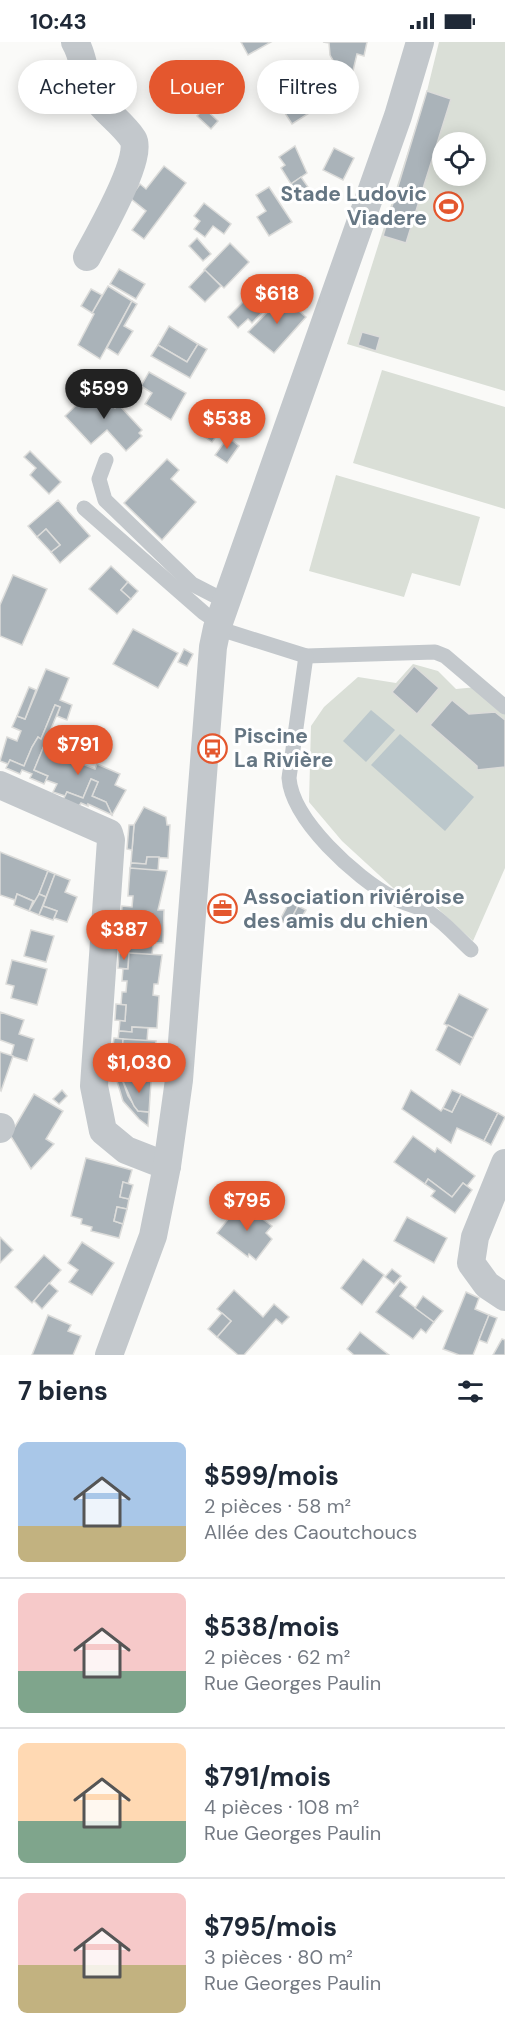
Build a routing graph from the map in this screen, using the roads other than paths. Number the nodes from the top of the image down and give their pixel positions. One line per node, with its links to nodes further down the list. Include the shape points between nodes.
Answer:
1 (75, 42): 3 (street, via 83,56 91,91 134,140 136,150)
2 (420, 42): 6 (street, via 398,116)
3 (87, 257)
4 (106, 460): 6 (lane, via 99,479 105,500 192,584)
5 (84, 508): 6 (lane, via 204,613)
6 (221, 618): 7 (lane); 12 (street, via 213,647 179,1080)
7 (306, 656): 8 (lane, via 435,652); 10 (lane, via 289,778 295,800 330,848 359,873 392,897 431,913)
8 (505, 706)
9 (0, 785): 12 (street, via 109,833 94,1086 103,1131 126,1150)
10 (471, 950)
11 (505, 1163): 13 (street, via 475,1237 471,1263 487,1285)
12 (167, 1166): 14 (street, via 153,1236)
13 (505, 1297)
14 (109, 1355)

